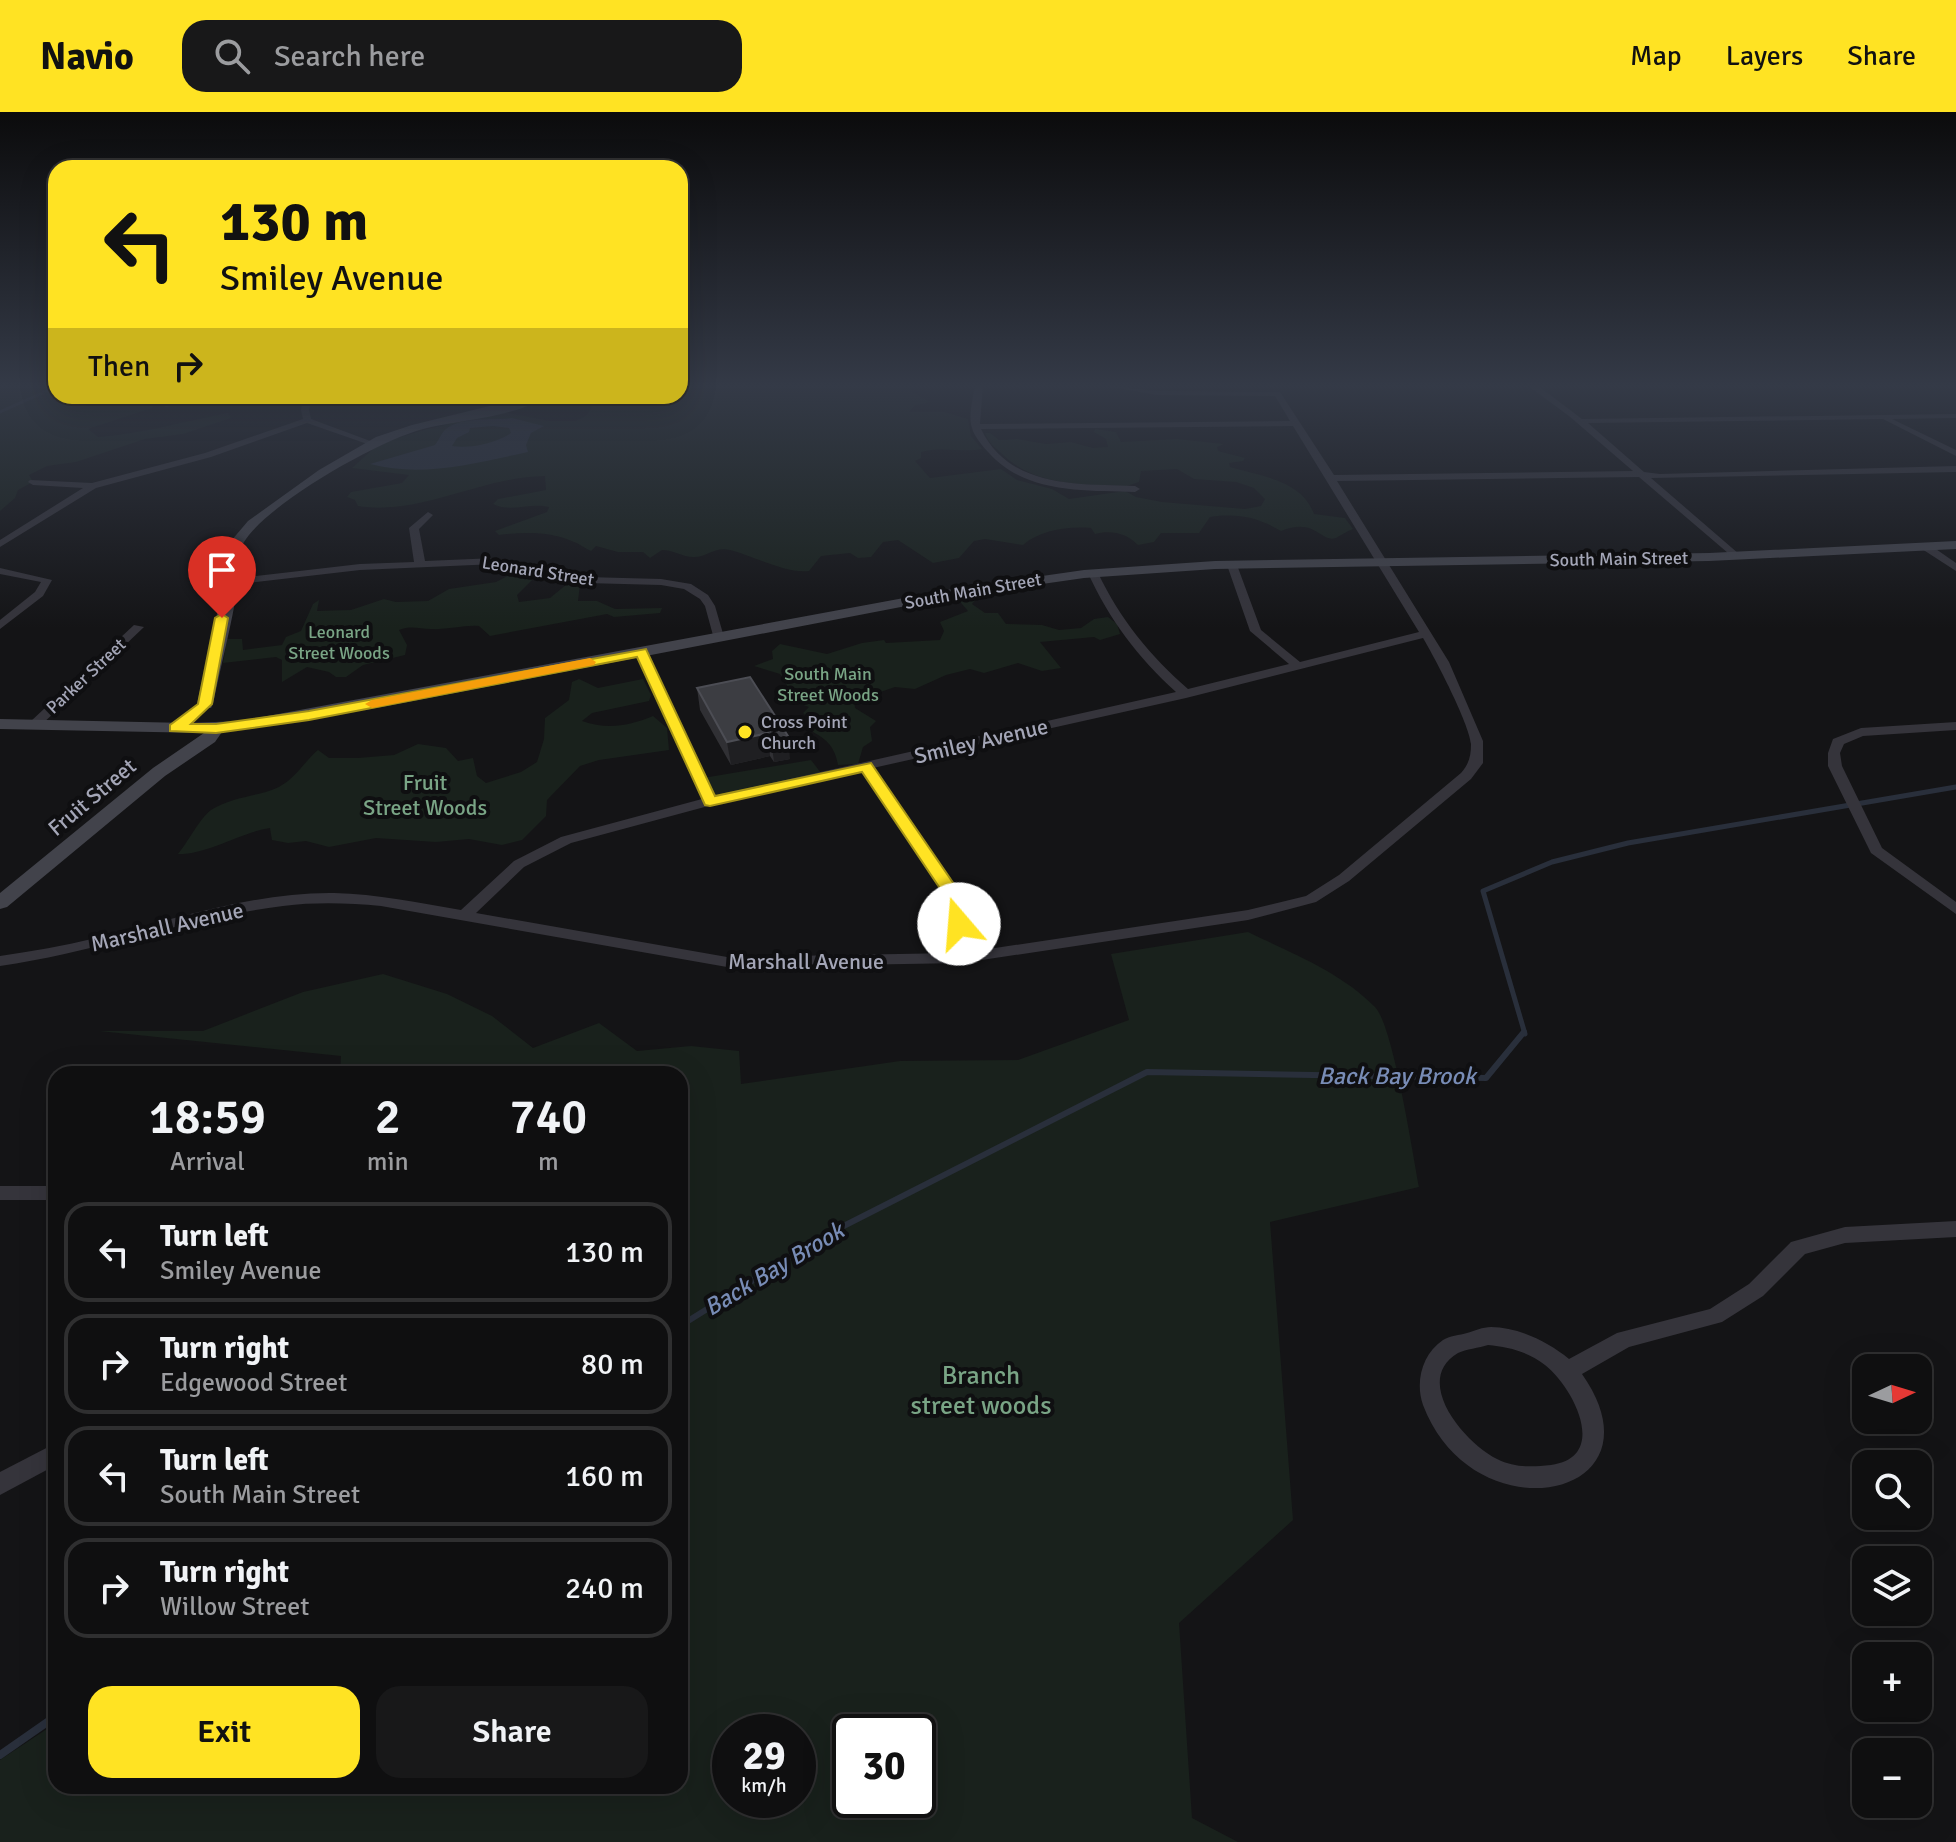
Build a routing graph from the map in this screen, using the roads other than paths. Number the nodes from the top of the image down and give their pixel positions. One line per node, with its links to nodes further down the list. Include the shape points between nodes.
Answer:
1 (168, 466): 10 (street)
2 (338, 466): 23 (main road, via 253,524 235,547)
3 (1006, 466): 11 (street, via 1021,477 1046,483)
4 (1323, 466): 8 (street, Marshall Avenue)
5 (1631, 466): 7 (street)
6 (1956, 469): 7 (street)
7 (1640, 474): 8 (street); 16 (street)
8 (1330, 478): 17 (street, Marshall Avenue)
9 (33, 482): 10 (street)
10 (93, 486): 13 (street)
11 (1135, 489)
12 (428, 515): 18 (street, via 414,528)
13 (0, 544)
14 (1956, 545): 15 (main road, South Main Street)
15 (1926, 547): 16 (main road, South Main Street); 20 (street)
16 (1735, 556): 17 (main road, South Main Street)
17 (1383, 562): 19 (main road, South Main Street); 26 (street, Marshall Avenue)
18 (420, 564): 23 (street, Leonard Street); 27 (street, Leonard Street, via 496,561 586,580 687,586 710,606)
19 (1232, 565): 22 (main road, South Main Street); 29 (street, via 1256,631)
20 (1956, 568)
21 (0, 571): 24 (street, via 47,580 39,594)
22 (1093, 573): 27 (main road, South Main Street); 30 (street, via 1129,636)
23 (231, 582): 31 (main road)
24 (0, 626)
25 (138, 627): 33 (street, Parker Street)
26 (1425, 634): 29 (street, Smiley Avenue); 42 (street, Marshall Avenue, via 1477,741 1476,763 1328,890 1273,910)
27 (718, 637): 28 (main road, South Main Street)
28 (641, 652): 36 (main road, South Main Street, via 309,716); 38 (street)
29 (1298, 666): 30 (street, Smiley Avenue)
30 (1186, 694): 37 (street, Smiley Avenue)
31 (205, 704): 35 (main road); 36 (main road, via 206,718)
32 (0, 724): 33 (main road, South Main Street)
33 (34, 725): 35 (main road, South Main Street)
34 (1956, 726): 40 (street, via 1861,732 1838,742 1834,753 1835,766 1876,850)
35 (175, 728): 36 (main road, South Main Street)
36 (216, 728): 39 (main road, Fruit Street)
37 (865, 767): 38 (street, Smiley Avenue); 42 (street, via 950,890)
38 (710, 801): 41 (street, Smiley Avenue, via 566,840 519,864)
39 (0, 903)
40 (1956, 909)
41 (465, 915): 42 (street, Marshall Avenue, via 727,962); 43 (street, Marshall Avenue, via 358,898 296,899)
42 (962, 958)
43 (0, 961)
44 (0, 1193): 45 (street)
45 (48, 1193)
46 (1956, 1229): 47 (street, via 1845,1235 1798,1248 1737,1304 1691,1324 1624,1339)
47 (1567, 1371): 47 (street, via 1521,1342 1472,1337 1438,1358 1428,1382 1430,1397 1442,1427 1475,1459 1518,1477 1552,1477 1579,1464 1593,1442 1587,1398)
48 (48, 1457): 49 (street)
49 (0, 1484)

